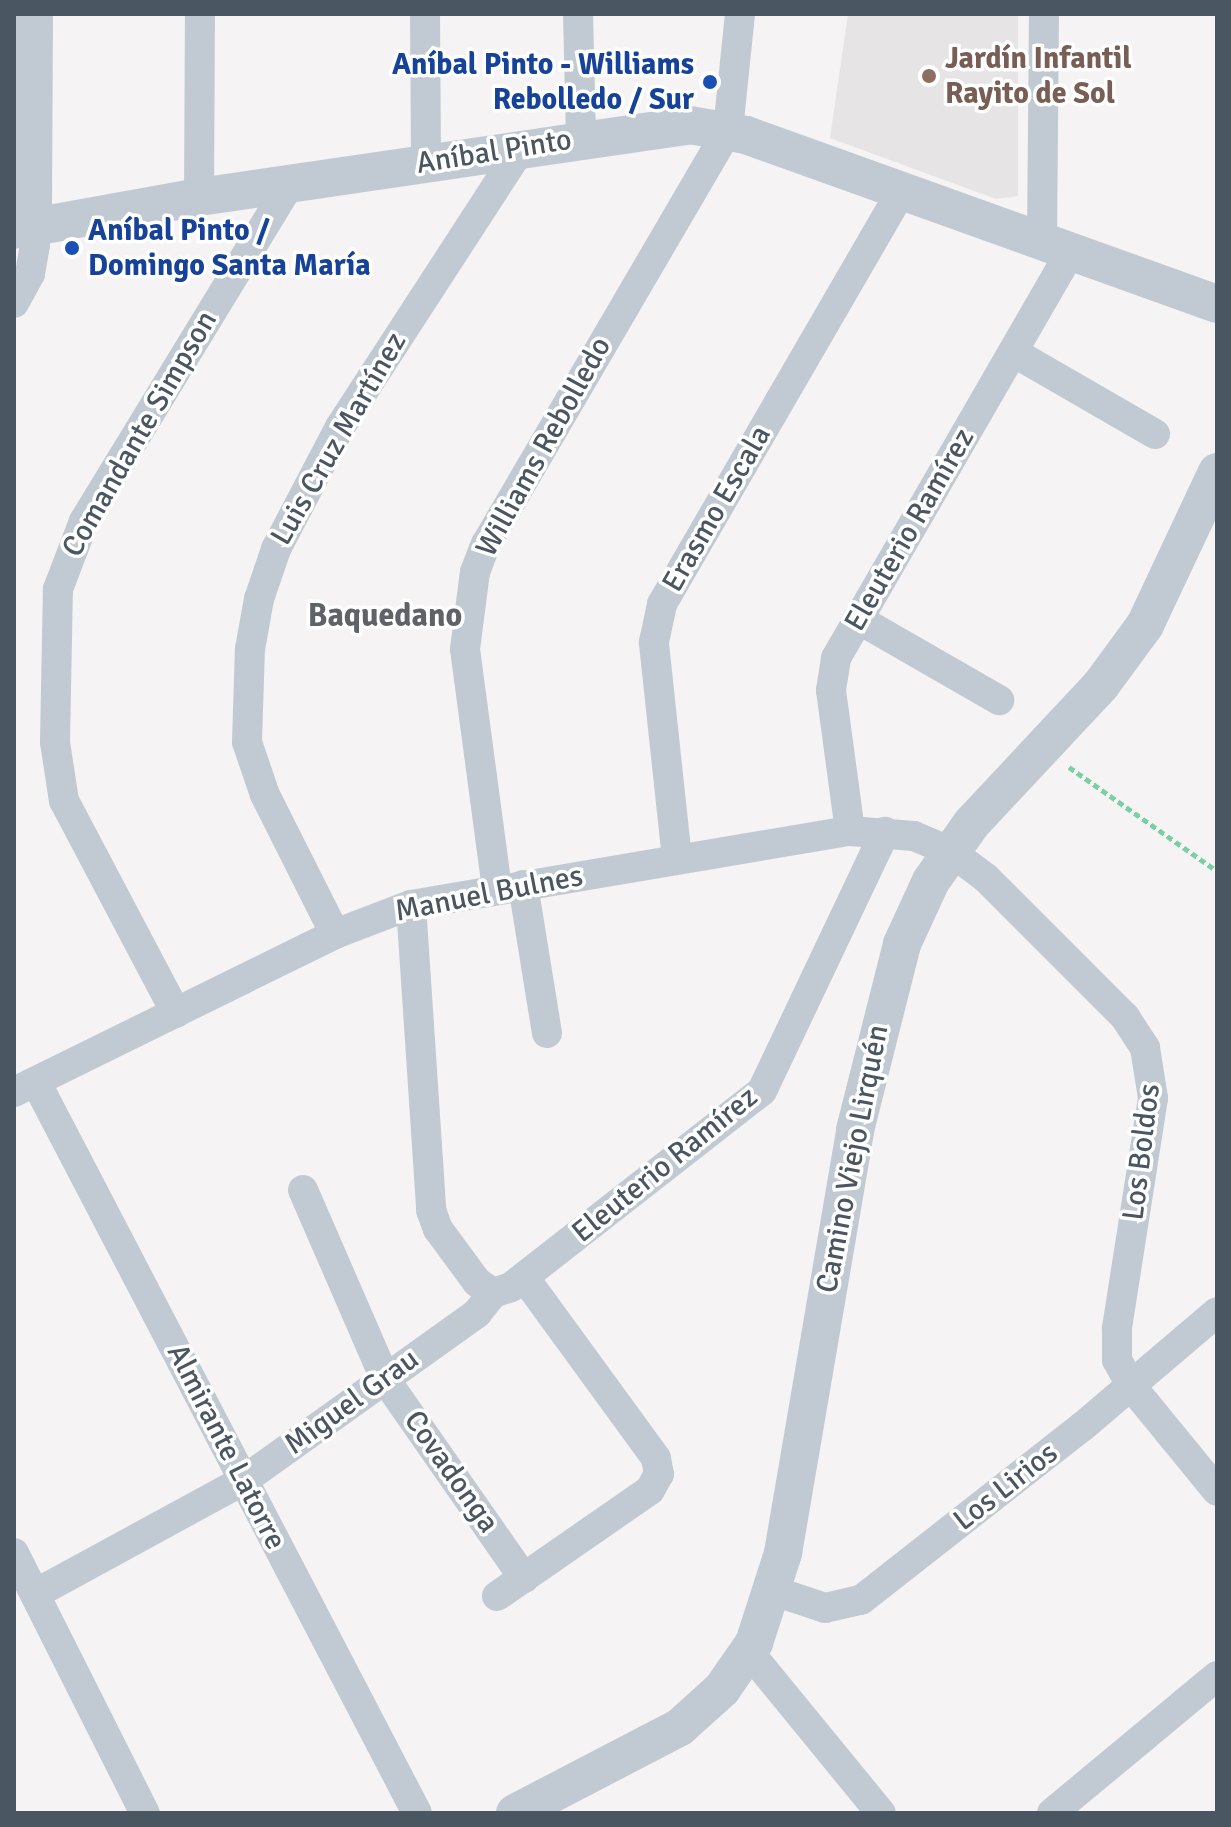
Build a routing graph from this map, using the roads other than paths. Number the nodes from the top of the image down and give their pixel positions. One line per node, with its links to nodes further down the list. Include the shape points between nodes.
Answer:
1 (34, 14): 14 (street)
2 (200, 14): 13 (street)
3 (425, 14): 10 (street)
4 (578, 14): 8 (street)
5 (740, 14): 7 (street)
6 (1044, 14): 15 (street)
7 (728, 130): 8 (street, Aníbal Pinto, via 671,125); 12 (street, Aníbal Pinto); 27 (street, Williams Rebolledo, via 475,572 465,649)
8 (581, 138): 9 (street, Aníbal Pinto)
9 (521, 148): 10 (street, Aníbal Pinto); 29 (street, Luis Cruz Martínez, via 340,427 276,549 259,599 250,649 247,742 265,795)
10 (426, 163): 11 (street, Aníbal Pinto)
11 (290, 183): 13 (street, Aníbal Pinto); 30 (street, Comandante Simpson, via 84,521 58,589 55,742 64,801)
12 (902, 190): 15 (street, Aníbal Pinto); 26 (street, Erasmo Escala, via 662,604 654,642)
13 (199, 197): 14 (street, Aníbal Pinto)
14 (24, 230): 16 (street, via 33,262)
15 (1057, 245): 17 (street, Aníbal Pinto); 18 (street, Eleuterio Ramírez)
16 (14, 303)
17 (1217, 304)
18 (1013, 352): 19 (street); 21 (street, Eleuterio Ramírez)
19 (1155, 434)
20 (1215, 486): 25 (street, Camino Viejo Lirquén, via 1145,625 1101,685)
21 (858, 619): 22 (street); 23 (street, Eleuterio Ramírez, via 836,658 831,690)
22 (999, 700)
23 (850, 831): 24 (street, Manuel Bulnes); 26 (street, Manuel Bulnes)
24 (885, 832): 25 (street, Manuel Bulnes); 34 (street, Eleuterio Ramírez, via 762,1091)
25 (950, 851): 38 (street, Los Boldos, via 998,889 1125,1017 1145,1048 1153,1098 1115,1344); 43 (street, Camino Viejo Lirquén, via 902,944 872,1049)
26 (677, 859): 27 (street, Manuel Bulnes)
27 (510, 887): 28 (street, Manuel Bulnes); 31 (street, Williams Rebolledo)
28 (411, 905): 29 (street, Manuel Bulnes); 35 (street, via 431,1210 468,1271)
29 (335, 934): 30 (street, Manuel Bulnes)
30 (176, 1013): 32 (street, Manuel Bulnes)
31 (547, 1033)
32 (25, 1087): 39 (street, Almirante Latorre)
33 (303, 1190): 37 (street, Covadonga)
34 (524, 1277): 35 (street, Eleuterio Ramírez, via 506,1291); 42 (street, via 659,1466 650,1490)
35 (493, 1293): 37 (street, Miguel Grau, via 477,1313)
36 (1217, 1312): 38 (street, Los Lirios)
37 (385, 1379): 39 (street, Miguel Grau); 42 (street, Covadonga)
38 (1132, 1387): 40 (street, Los Boldos); 43 (street, Los Lirios, via 861,1600 825,1608)
39 (244, 1480): 44 (street, Miguel Grau); 49 (street, Almirante Latorre)
40 (1217, 1491)
41 (14, 1553): 44 (street)
42 (524, 1578): 45 (street)
43 (774, 1591): 46 (street, Camino Viejo Lirquén)
44 (35, 1594): 48 (street)
45 (497, 1596)
46 (749, 1652): 50 (street, Camino Viejo Lirquén, via 722,1689 680,1727); 51 (street)
47 (1217, 1676): 52 (street)
48 (145, 1813)
49 (417, 1813)
50 (515, 1813)
51 (881, 1813)
52 (1052, 1813)

